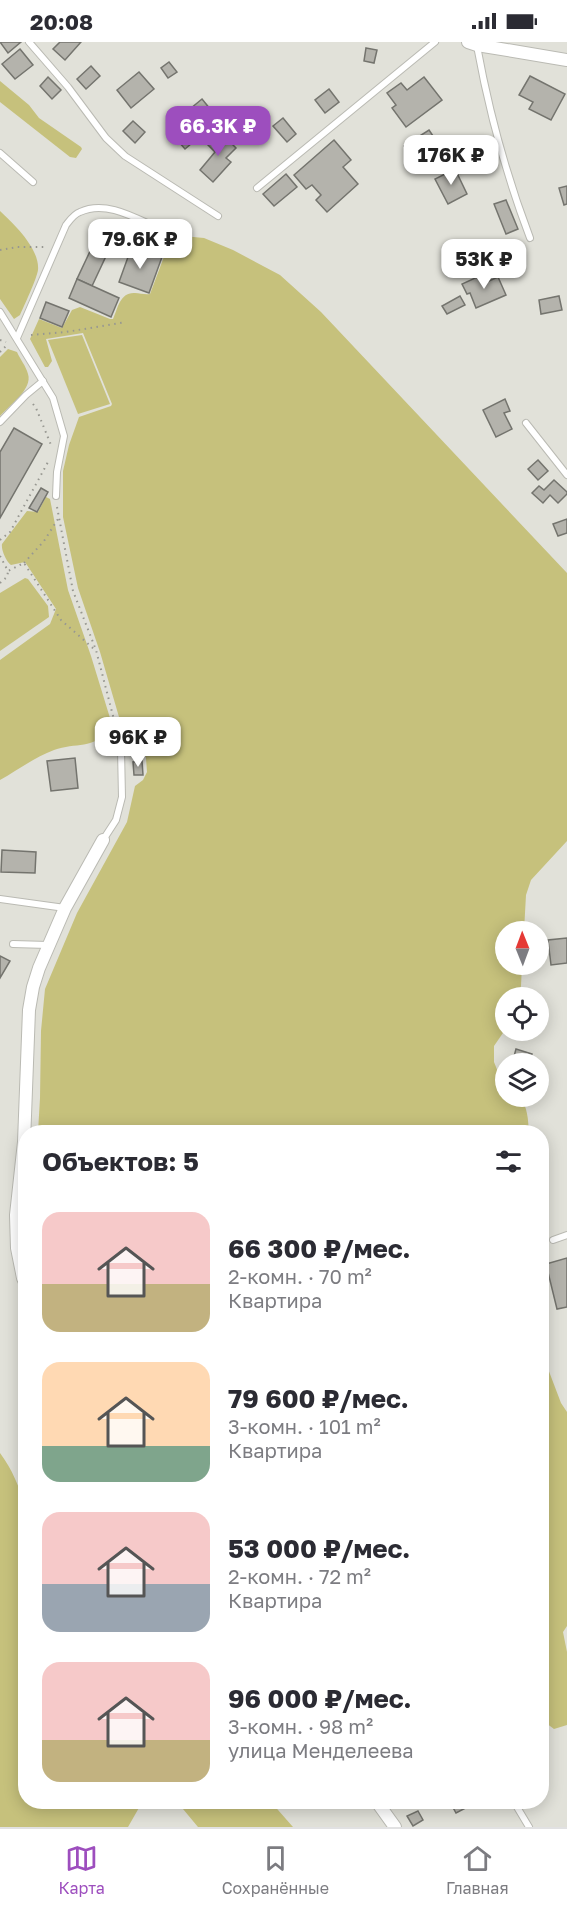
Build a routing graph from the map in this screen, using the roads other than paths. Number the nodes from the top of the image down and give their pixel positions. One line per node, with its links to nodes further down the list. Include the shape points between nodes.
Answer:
1 (29, 42): 8 (lane, via 125,156)
2 (435, 42): 7 (lane)
3 (472, 44): 4 (street); 10 (lane)
4 (567, 60)
5 (0, 153): 6 (lane)
6 (33, 182)
7 (257, 188)
8 (218, 216)
9 (158, 228): 12 (lane, via 104,207 77,212 66,225)
10 (530, 237)
11 (0, 312): 12 (lane)
12 (17, 338): 13 (lane)
13 (43, 381): 14 (lane); 17 (lane, via 53,398 64,436)
14 (0, 422)
15 (526, 423): 16 (lane)
16 (567, 475)
17 (56, 496)
18 (135, 750): 19 (lane, via 127,744 121,750 122,797 116,820)
19 (103, 840): 21 (street)
20 (0, 899): 21 (lane)
21 (65, 908): 23 (street)
22 (13, 944): 23 (lane)
23 (49, 945): 24 (street, via 29,1010)
24 (25, 1125)
25 (18, 1197): 28 (street)
26 (567, 1235): 27 (lane)
27 (553, 1240)
28 (18, 1253)
29 (382, 1809): 31 (street)
30 (518, 1809): 32 (lane)
31 (395, 1827)
32 (529, 1827)

